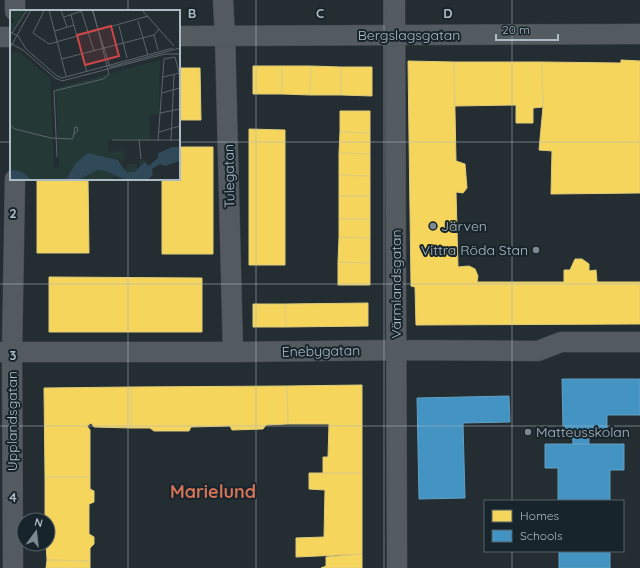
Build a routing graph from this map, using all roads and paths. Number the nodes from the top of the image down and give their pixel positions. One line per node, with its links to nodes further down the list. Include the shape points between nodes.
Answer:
1 (14, 0): 4 (street)
2 (223, 0): 8 (street, Tulegatan)
3 (395, 0): 6 (street, Värmlandsgatan)
4 (15, 10)
5 (640, 34): 6 (street, Bergslagsgatan)
6 (395, 35): 8 (street, Bergslagsgatan); 11 (street, Värmlandsgatan)
7 (180, 36): 8 (street, Bergslagsgatan)
8 (225, 36): 13 (street, Tulegatan)
9 (15, 180): 12 (street, Upplandsgatan)
10 (640, 342): 11 (street, Enebygatan, via 561,342 538,351)
11 (396, 350): 13 (street, Enebygatan); 15 (street, Värmlandsgatan)
12 (6, 352): 13 (street, Enebygatan); 14 (street, Upplandsgatan)
13 (233, 352)
14 (13, 568)
15 (397, 568)

